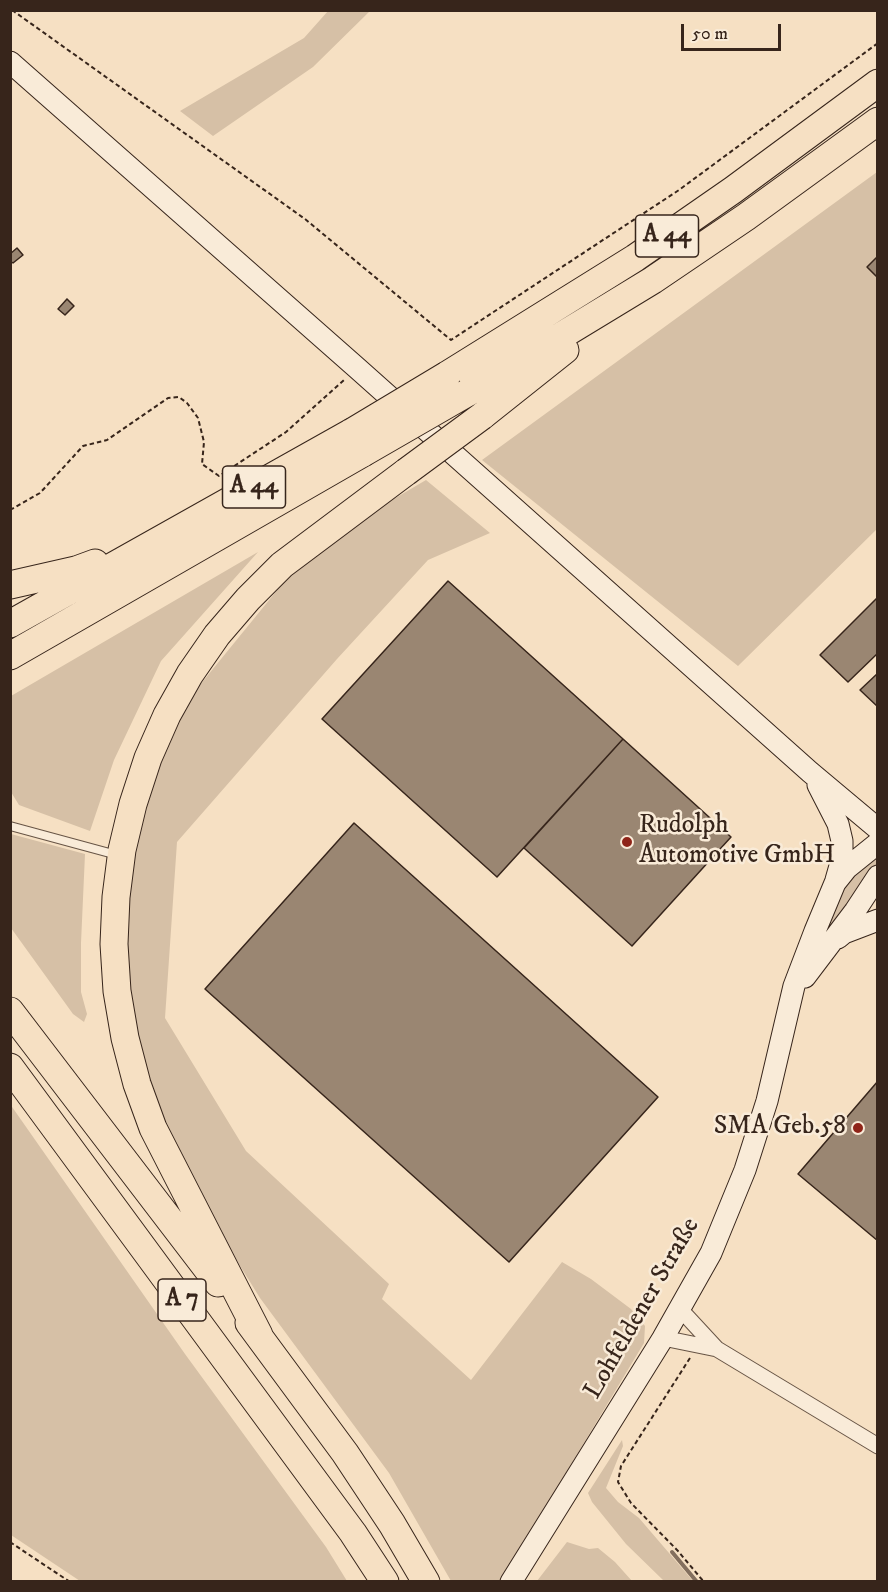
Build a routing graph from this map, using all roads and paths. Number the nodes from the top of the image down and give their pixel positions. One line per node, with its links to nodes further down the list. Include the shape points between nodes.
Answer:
1 (12, 10): 2 (path, via 306,219 451,340 679,189)
2 (878, 43)
3 (10, 62): 7 (main road)
4 (878, 82): 8 (highway, A 44, bridge, via 635,258 447,375)
5 (878, 121): 6 (highway, A 44)
6 (653, 280): 8 (highway, bridge, via 467,393); 18 (highway, bridge, via 482,416 282,566 248,598 217,635 178,694 148,759)
7 (357, 368): 9 (path, via 286,432 219,476 202,464 204,442 198,418 179,397 168,398 107,440 83,446 40,493); 14 (main road)
8 (358, 442): 10 (highway, A 44); 13 (highway)
9 (10, 510)
10 (155, 542): 11 (highway, via 76,570); 12 (highway, A 44)
11 (10, 585)
12 (10, 624)
13 (10, 656)
14 (810, 772): 16 (main road); 20 (main road, via 835,817 842,841)
15 (10, 826): 18 (lane)
16 (878, 829)
17 (878, 843): 20 (main road, Lohfeldener Straße, via 847,868)
18 (121, 856): 27 (highway, via 114,944 117,991 137,1084 153,1128)
19 (878, 876): 22 (main road, Lohfeldener Straße)
20 (835, 884): 23 (main road, Lohfeldener Straße, via 794,986)
21 (878, 920): 22 (main road, via 844,933)
22 (830, 944): 23 (main road, Lohfeldener Straße, via 810,970)
23 (789, 1010): 26 (main road, Lohfeldener Straße, via 745,1170 711,1253)
24 (10, 1011): 27 (highway, A 7)
25 (10, 1067): 32 (highway, A 7)
26 (680, 1309): 28 (main road, Lohfeldener Straße); 30 (street)
27 (259, 1335): 37 (highway, A 7, via 345,1453)
28 (663, 1338): 29 (street); 38 (main road, Lohfeldener Straße)
29 (696, 1345): 30 (street); 39 (path, via 621,1466 618,1482 631,1503)
30 (717, 1349): 31 (street)
31 (878, 1446)
32 (352, 1533): 35 (highway); 36 (highway, A 7)
33 (10, 1542): 34 (path)
34 (70, 1581)
35 (365, 1581)
36 (385, 1581)
37 (426, 1581)
38 (511, 1581)
39 (704, 1581)

